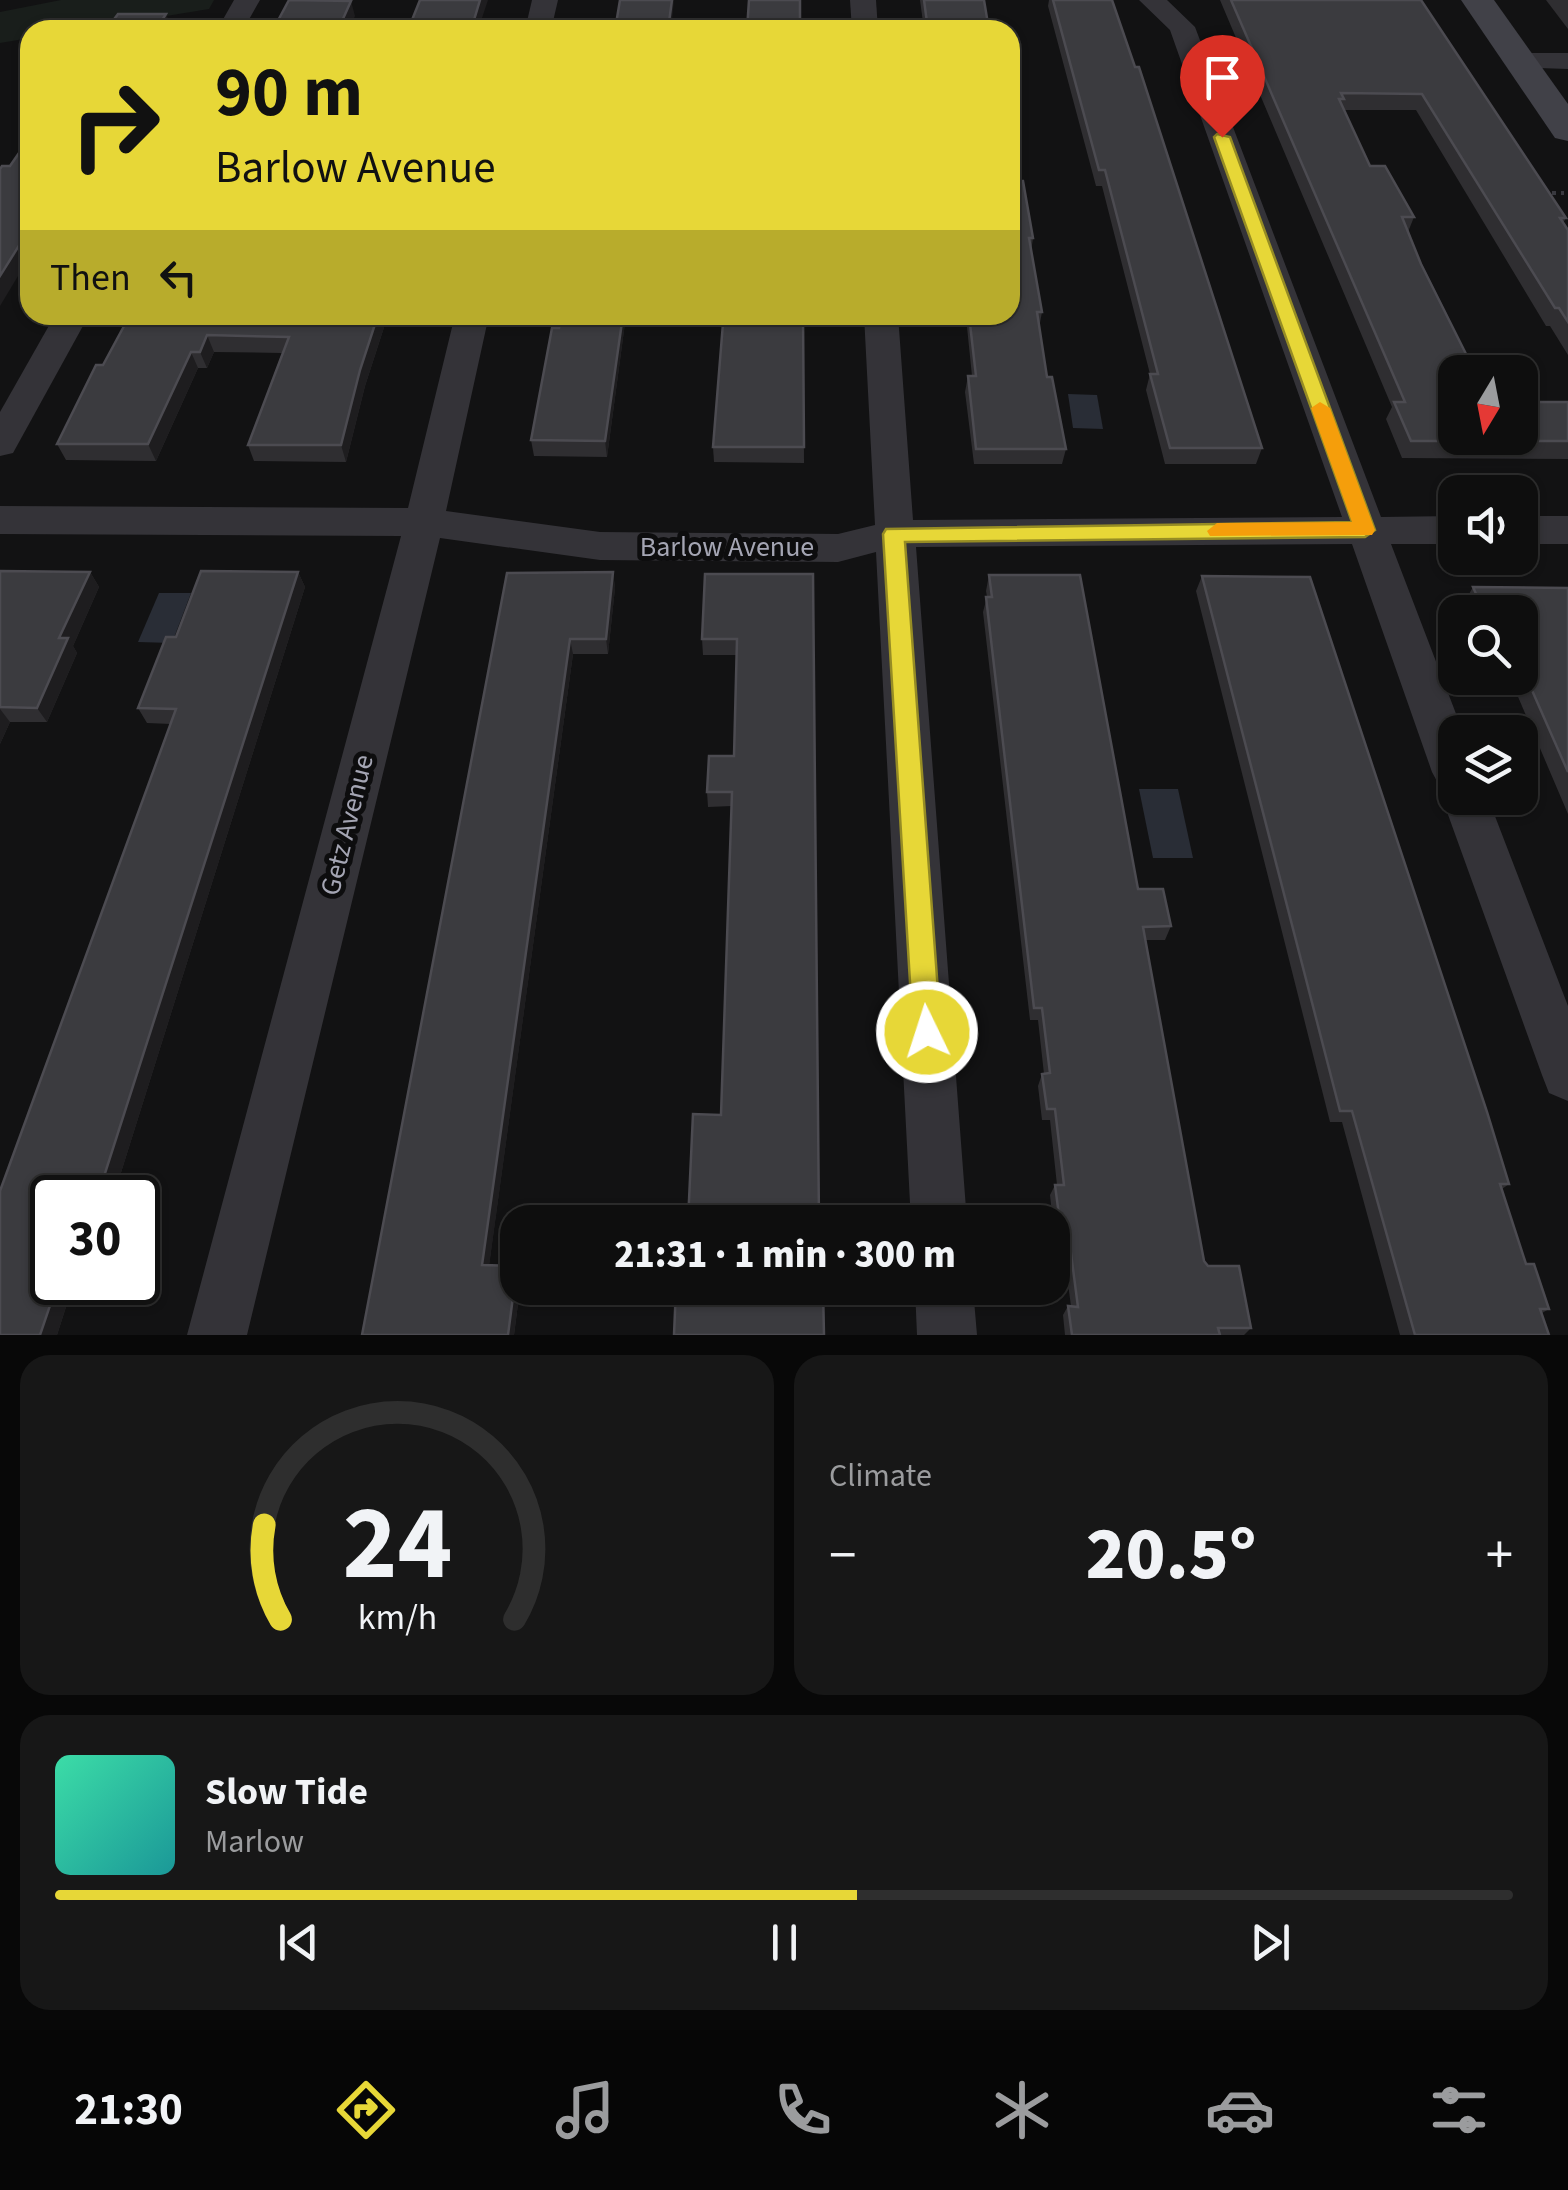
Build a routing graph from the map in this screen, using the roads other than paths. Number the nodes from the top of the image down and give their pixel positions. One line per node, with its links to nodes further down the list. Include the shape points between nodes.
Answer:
1 (1152, 0): 12 (street, via 1182,27)
2 (1478, 0): 3 (main road)
3 (1520, 61): 4 (street); 5 (main road)
4 (1568, 61)
5 (1568, 130)
6 (66, 325): 9 (street)
7 (470, 325): 11 (street, Getz Avenue)
8 (882, 325): 16 (street)
9 (0, 444)
10 (0, 520): 11 (street, Barlow Avenue)
11 (424, 522): 16 (street, Barlow Avenue, via 600,546 838,548); 22 (street, Getz Avenue)
12 (1365, 530): 13 (street, Barlow Avenue); 16 (street, Barlow Avenue); 17 (street)
13 (1438, 530)
14 (1538, 530): 15 (street)
15 (1568, 530)
16 (894, 534): 20 (street)
17 (1438, 726)
18 (1470, 815): 19 (street)
19 (1568, 1075)
20 (938, 1205)
21 (945, 1305): 23 (street)
22 (218, 1335)
23 (947, 1335)

